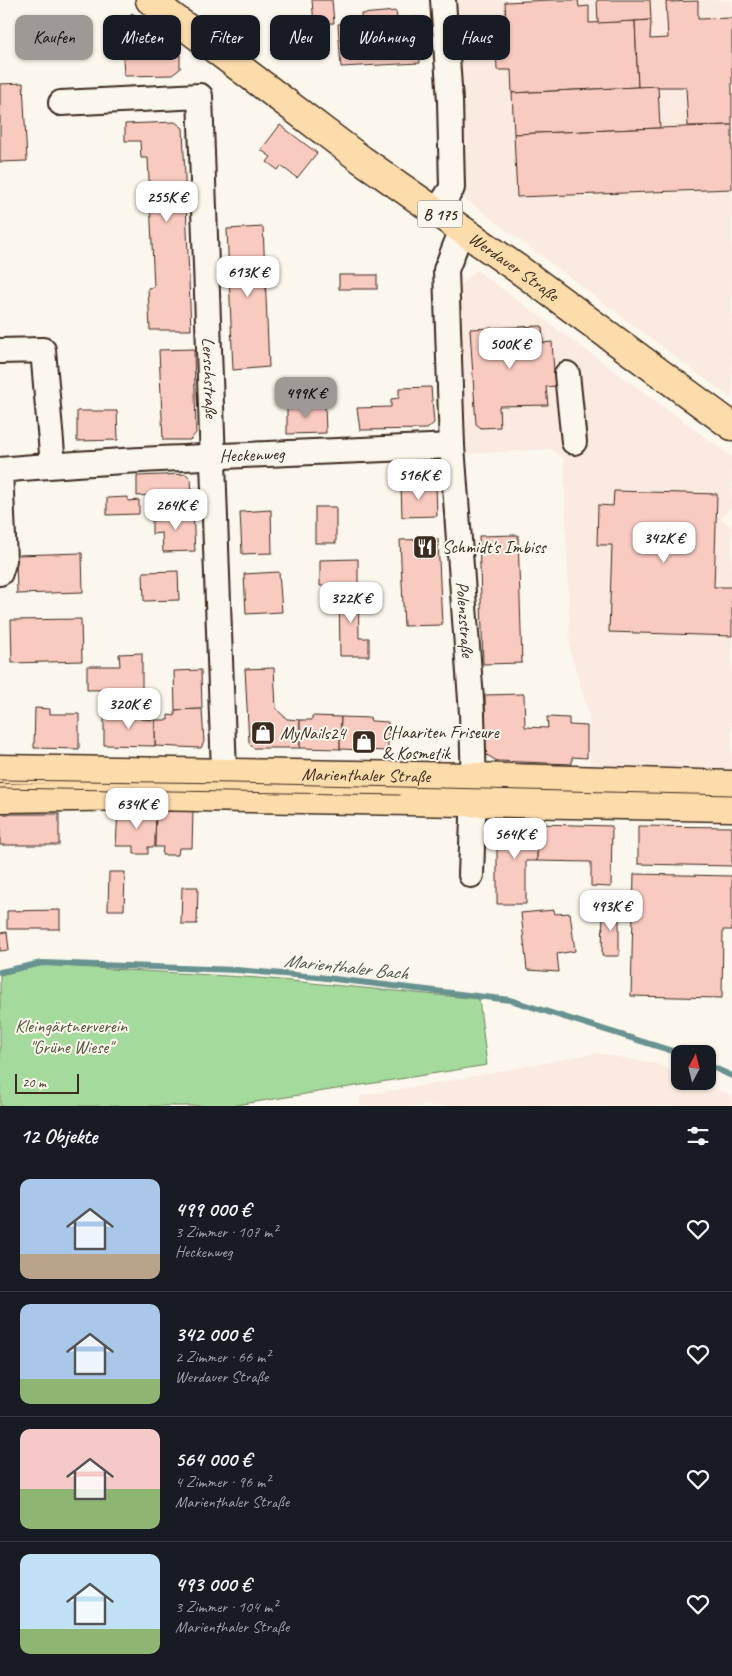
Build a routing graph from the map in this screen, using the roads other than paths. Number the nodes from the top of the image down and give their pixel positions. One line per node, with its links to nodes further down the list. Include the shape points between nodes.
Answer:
1 (150, 0): 4 (main road, Werdauer Straße / B 175)
2 (444, 0): 4 (street, via 452,188)
3 (61, 103): 11 (street, Lerschstraße, via 200,96)
4 (436, 212): 5 (main road, Werdauer Straße / B 175)
5 (462, 229): 8 (main road, Werdauer Straße / B 175); 10 (street, Polenzstraße, via 446,270)
6 (0, 351): 12 (street, via 43,350)
7 (567, 374): 9 (street)
8 (732, 426)
9 (574, 442)
10 (452, 446): 11 (street, Heckenweg); 18 (street, Polenzstraße, via 472,713)
11 (214, 456): 12 (street, Heckenweg); 16 (street, Lerschstraße)
12 (53, 465): 13 (street, Heckenweg)
13 (0, 470): 14 (street, via 4,560)
14 (0, 573)
15 (0, 768): 16 (main road, Marienthaler Straße)
16 (224, 785): 18 (main road, Marienthaler Straße); 19 (main road, Marienthaler Straße, via 148,796)
17 (732, 785): 18 (main road, Marienthaler Straße)
18 (473, 789): 20 (main road, Marienthaler Straße); 21 (street, Polenzstraße)
19 (0, 798)
20 (732, 807)
21 (471, 876)

